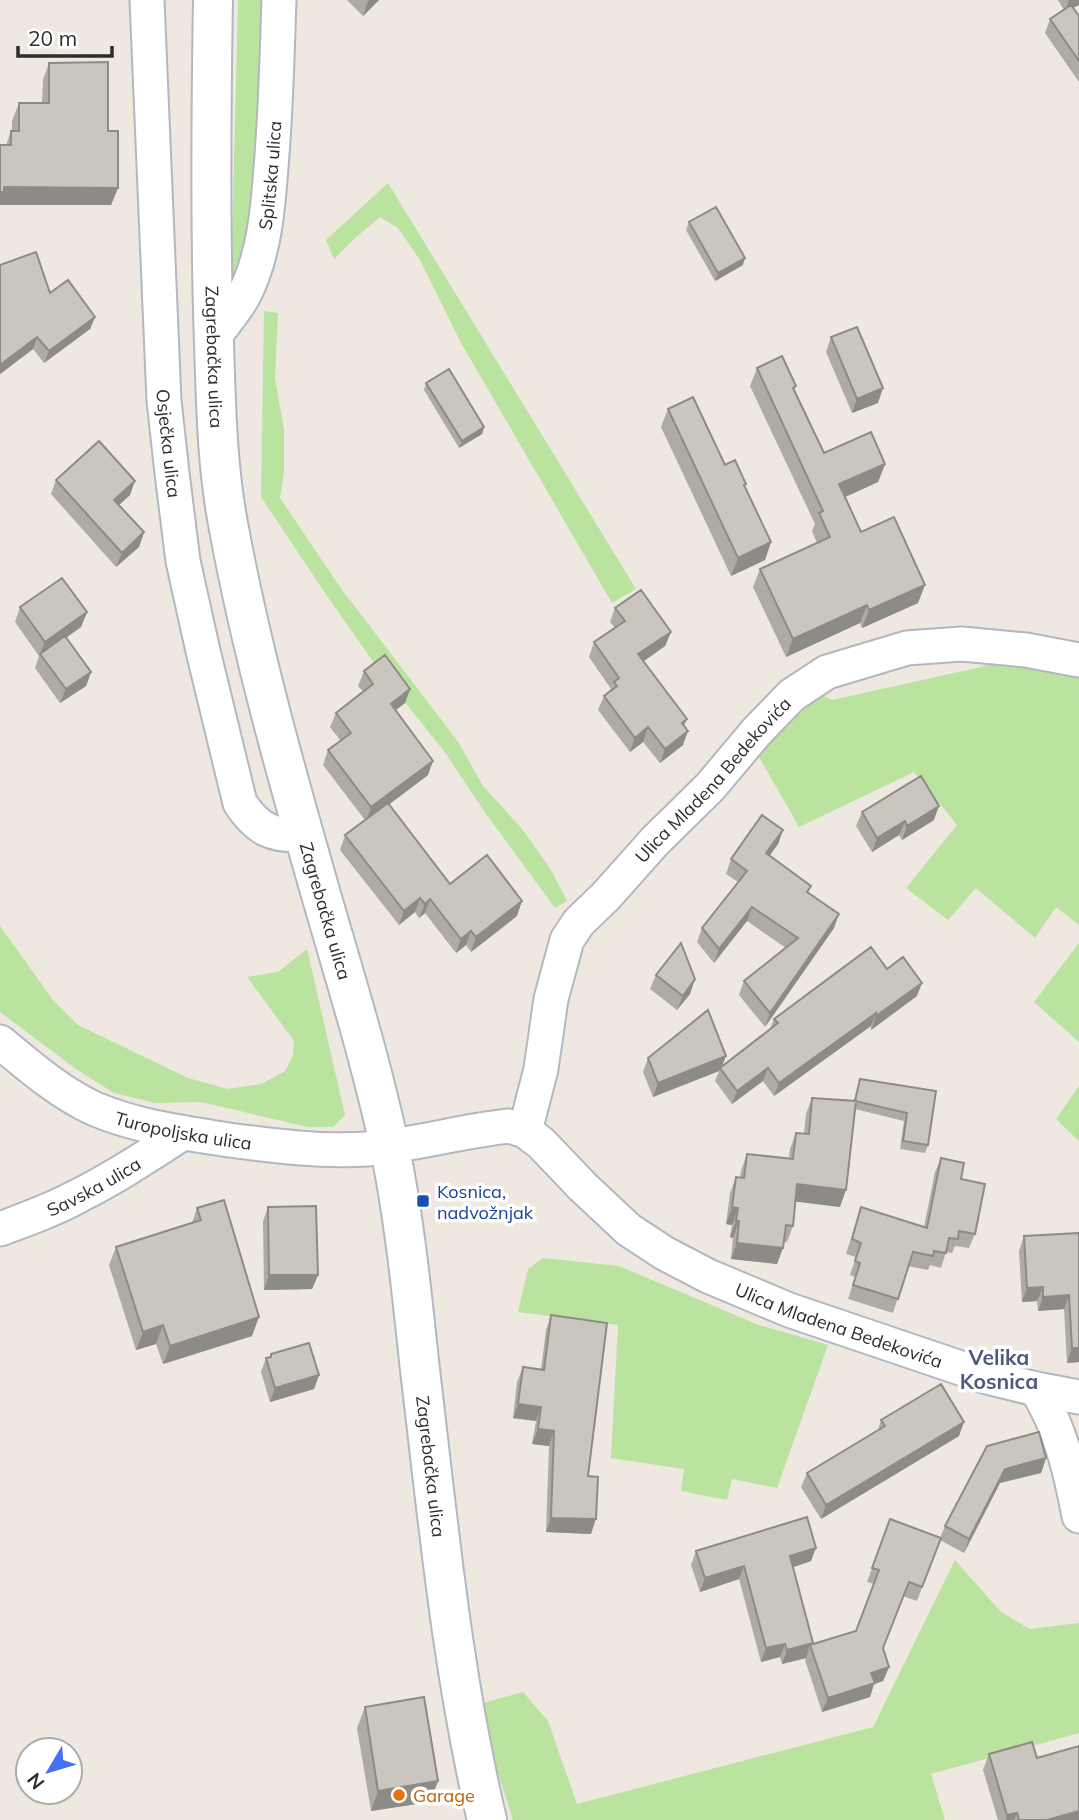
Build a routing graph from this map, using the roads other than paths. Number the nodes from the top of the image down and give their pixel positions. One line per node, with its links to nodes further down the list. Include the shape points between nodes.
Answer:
1 (147, 0): 6 (street, Osječka ulica, via 164,401 183,561 240,803 263,828 282,836)
2 (213, 0): 4 (street, Zagrebačka ulica, via 210,186)
3 (279, 0): 4 (street, Splitska ulica, via 274,134 258,257 245,292)
4 (214, 337): 6 (street, Zagrebačka ulica, via 217,447 228,525)
5 (1079, 660): 8 (street, Ulica Mladena Bedekovića, via 962,644 907,648 827,672 792,695 567,940)
6 (304, 835): 10 (street, Zagrebačka ulica)
7 (0, 1042): 9 (street, Turopoljska ulica, via 59,1089 94,1108)
8 (525, 1131): 10 (street, via 509,1126); 12 (street, Ulica Mladena Bedekovića, via 629,1230 697,1270 777,1306 987,1377)
9 (183, 1133): 10 (street, Turopoljska ulica, via 278,1147); 11 (street, Savska ulica, via 79,1196)
10 (389, 1146): 15 (street, Zagrebačka ulica, via 403,1223 455,1647)
11 (0, 1229)
12 (1036, 1389): 13 (street, Ulica Mladena Bedekovića); 14 (street, via 1053,1422)
13 (1079, 1397)
14 (1077, 1493)
15 (488, 1820)

